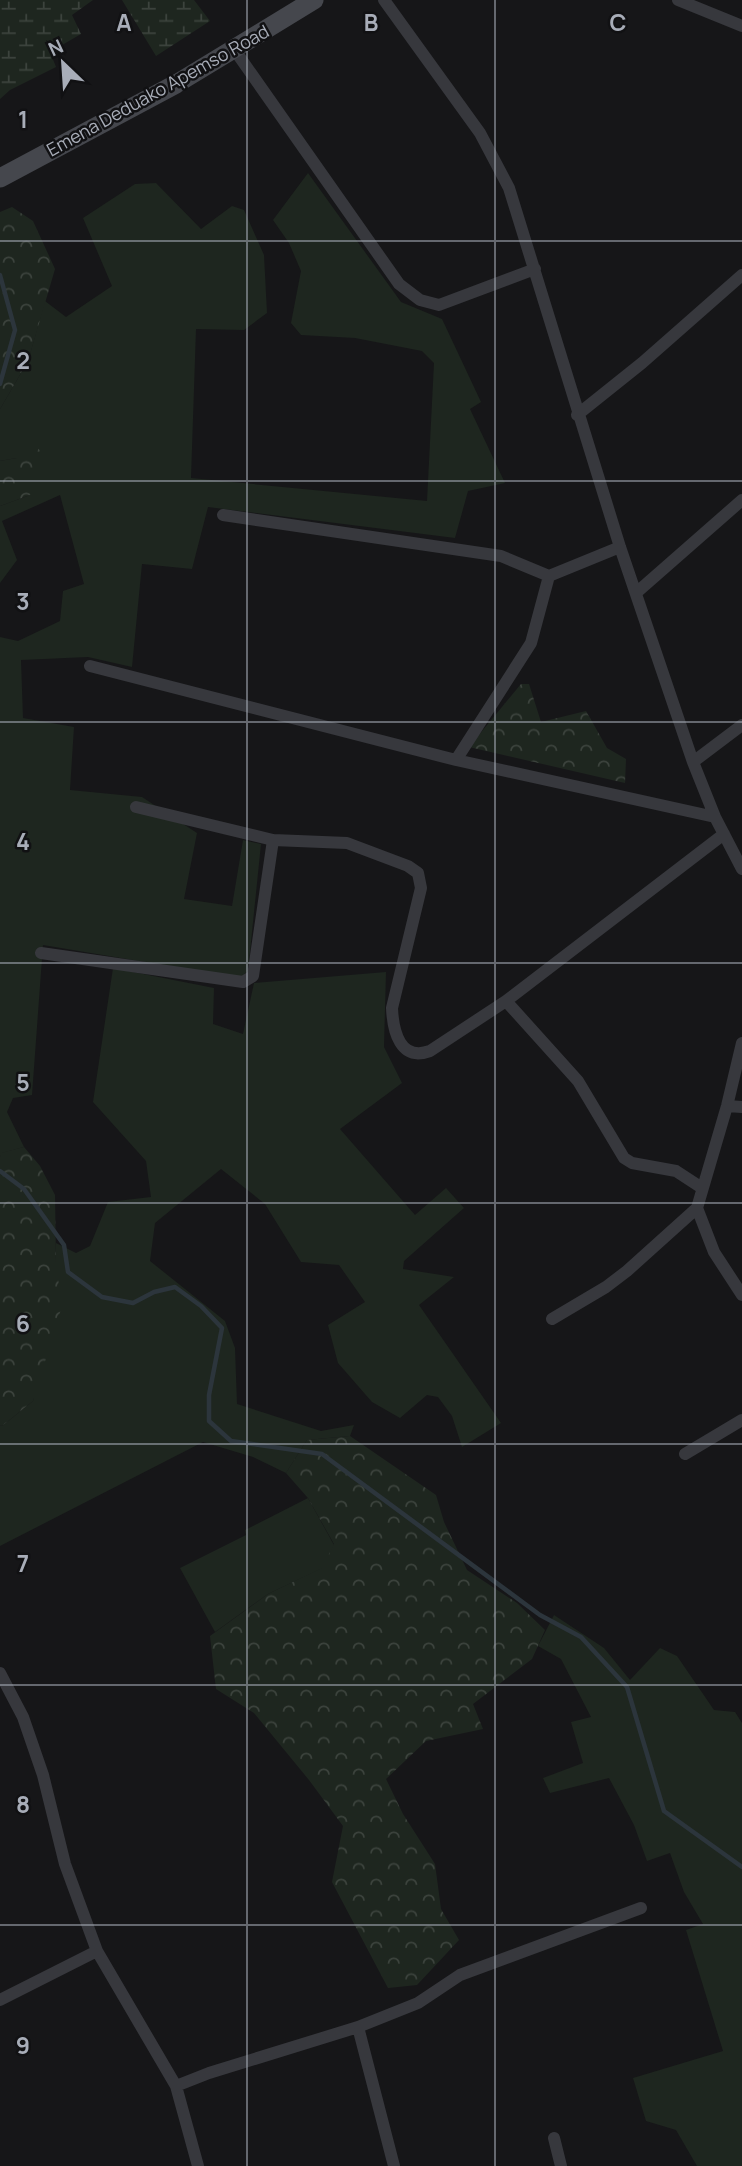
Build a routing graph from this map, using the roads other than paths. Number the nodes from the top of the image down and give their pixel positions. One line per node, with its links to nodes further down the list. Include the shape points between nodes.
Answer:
1 (314, 0): 5 (street, Emena Deduako Apemso Road)
2 (384, 0): 7 (street, via 480,132 509,188)
3 (678, 0): 4 (street)
4 (742, 26)
5 (234, 49): 6 (street, Emena Deduako Apemso Road); 7 (street, via 399,284 420,300 439,305)
6 (0, 178)
7 (536, 269): 9 (street)
8 (742, 275): 9 (street)
9 (577, 415): 12 (street)
10 (742, 500): 14 (street)
11 (223, 515): 13 (street, via 501,556)
12 (620, 547): 13 (street); 14 (street)
13 (549, 576): 17 (street, via 531,643)
14 (636, 593): 18 (street)
15 (90, 666): 17 (street)
16 (742, 725): 18 (street)
17 (456, 760): 20 (street)
18 (693, 762): 20 (street)
19 (136, 807): 22 (street)
20 (715, 817): 21 (street)
21 (724, 834): 23 (street); 25 (street)
22 (273, 840): 24 (street, via 253,976 243,982); 25 (street, via 346,842 418,873 421,888 392,1008 397,1039 409,1052 430,1051)
23 (742, 869)
24 (41, 953)
25 (506, 1001): 29 (street, via 578,1081 624,1158 676,1171)
26 (742, 1043): 27 (street)
27 (727, 1106): 28 (street); 29 (street)
28 (742, 1107)
29 (702, 1188): 30 (street)
30 (697, 1208): 31 (street, via 714,1252); 32 (street, via 627,1271)
31 (742, 1295)
32 (552, 1319)
33 (742, 1420): 34 (street)
34 (685, 1454)
35 (0, 1673): 37 (street, via 23,1717 44,1775 65,1864)
36 (640, 1908): 39 (street, via 460,1975 418,2003)
37 (97, 1951): 38 (street); 40 (street)
38 (0, 2000)
39 (358, 2028): 40 (street); 43 (street)
40 (177, 2086): 42 (street)
41 (554, 2138): 44 (street)
42 (198, 2166)
43 (394, 2166)
44 (561, 2166)

